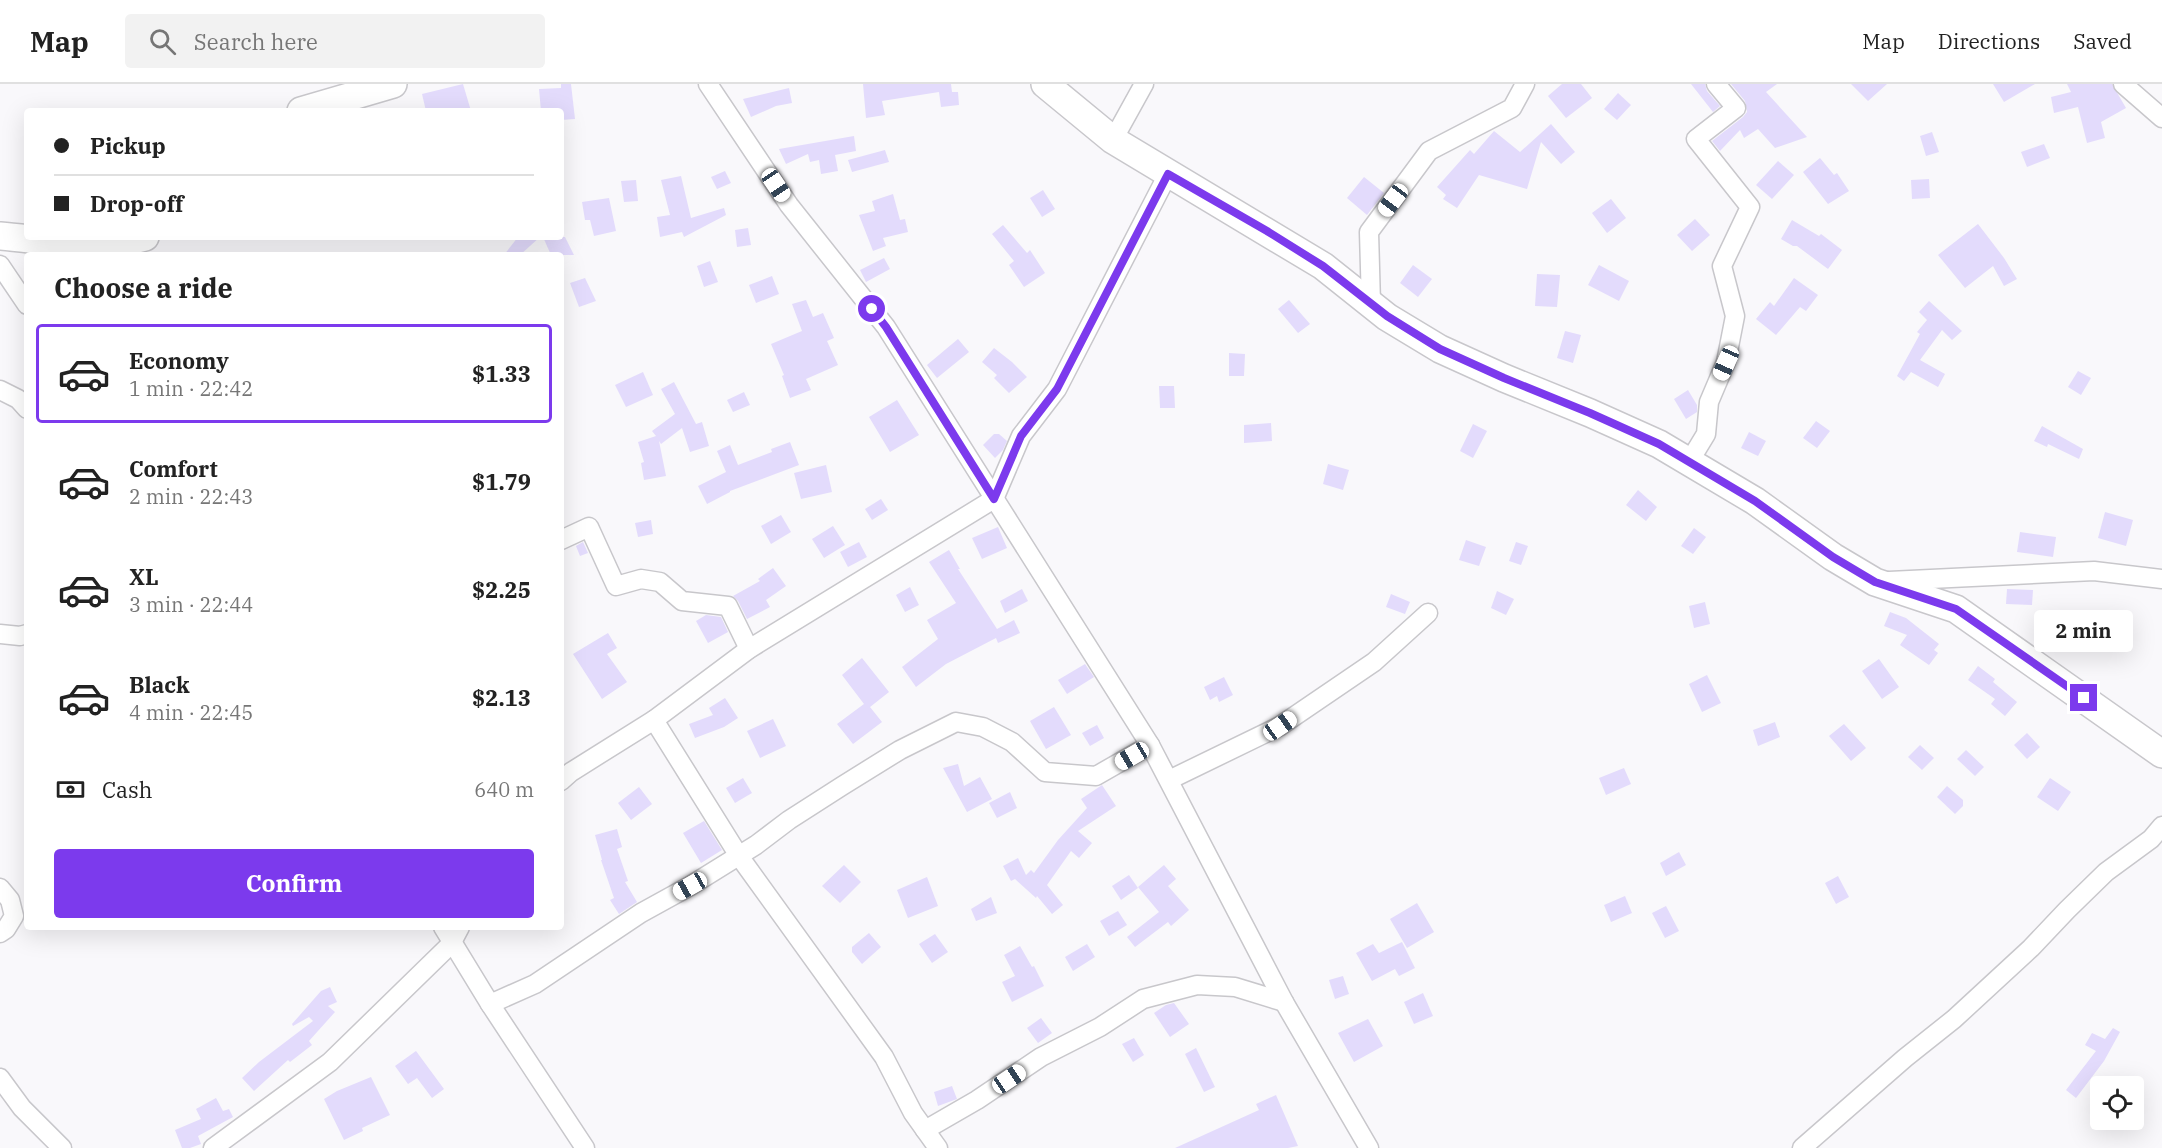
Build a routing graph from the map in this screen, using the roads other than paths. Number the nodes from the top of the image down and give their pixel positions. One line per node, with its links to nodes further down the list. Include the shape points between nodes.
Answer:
1 (393, 84): 8 (street)
2 (708, 84): 22 (street, via 789,205 886,327)
3 (1045, 84): 10 (street)
4 (1144, 84): 10 (street)
5 (1525, 84): 18 (street, via 1512,108 1430,151 1369,232)
6 (1716, 84): 21 (street, via 1736,108 1696,139 1750,207 1722,266 1735,316 1726,363 1709,402 1706,434)
7 (2123, 84): 9 (street)
8 (311, 108)
9 (2162, 118)
10 (1113, 140): 11 (street)
11 (1168, 174): 18 (street, via 1323,266); 22 (street, via 1057,389 1021,436)
12 (0, 236): 13 (street)
13 (24, 238)
14 (47, 240): 15 (street, via 127,243)
15 (136, 240)
16 (0, 265): 17 (street)
17 (24, 301)
18 (1371, 304): 21 (street, via 1440,349 1659,444)
19 (0, 390): 20 (street)
20 (24, 406)
21 (1689, 462): 25 (street, via 1755,501)
22 (994, 499): 29 (street); 31 (street)
23 (564, 538): 29 (street, via 589,526 616,586 641,579 660,582 682,601 728,606)
24 (2162, 579): 25 (street, via 2094,571)
25 (1875, 582): 32 (street, via 1956,609)
26 (1428, 613): 34 (street, via 1374,662 1280,726)
27 (0, 634): 28 (street)
28 (24, 634)
29 (749, 649): 30 (street)
30 (654, 720): 33 (street); 36 (street)
31 (1150, 745): 34 (street); 36 (street, via 1095,776 1045,772 1011,742 983,727 956,722 890,756)
32 (2162, 754)
33 (564, 778)
34 (1169, 780): 42 (street)
35 (2162, 826): 52 (street, via 2151,839 2106,872 1954,1019)
36 (739, 856): 43 (street, via 641,913 535,984); 46 (street, via 884,1057)
37 (0, 888): 40 (street, via 10,900 14,916)
38 (444, 930): 41 (street)
39 (458, 930): 41 (street)
40 (0, 933)
41 (451, 944): 43 (street); 48 (street, via 330,1062)
42 (1284, 1002): 46 (street, via 1235,987 1197,985 1143,999); 51 (street)
43 (490, 1004): 49 (street)
44 (0, 1078): 45 (street)
45 (7, 1094): 47 (street)
46 (925, 1130): 50 (street)
47 (62, 1148)
48 (213, 1148)
49 (585, 1148)
50 (938, 1148)
51 (1369, 1148)
52 (1802, 1148)

